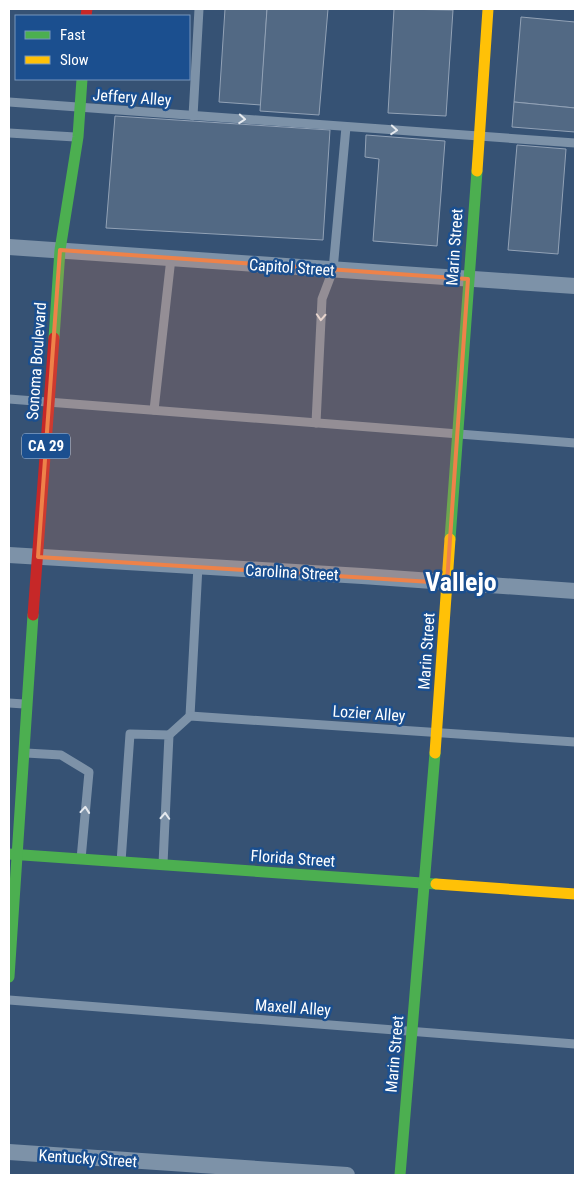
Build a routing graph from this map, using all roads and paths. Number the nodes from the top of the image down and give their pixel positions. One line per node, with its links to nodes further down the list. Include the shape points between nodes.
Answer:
1 (199, 9): 6 (lane)
2 (488, 9): 9 (street, Marin Street)
3 (82, 80): 5 (street, Sonoma Boulevard / CA 29)
4 (9, 102): 5 (lane, Jeffery Alley)
5 (80, 108): 6 (lane, Jeffery Alley); 10 (street, Sonoma Boulevard / CA 29)
6 (193, 116): 7 (lane, Jeffery Alley, one-way to 7)
7 (346, 127): 9 (lane, Jeffery Alley, one-way to 9); 15 (lane)
8 (9, 133): 10 (lane)
9 (479, 136): 11 (lane, Jeffery Alley); 16 (street, Marin Street)
10 (78, 137): 13 (street, Sonoma Boulevard / CA 29)
11 (575, 143)
12 (9, 247): 13 (street, Capitol Street)
13 (60, 250): 14 (street, Capitol Street); 19 (street, Sonoma Boulevard / CA 29)
14 (171, 258): 15 (street, Capitol Street); 20 (lane)
15 (333, 270): 16 (street, Capitol Street); 21 (lane, one-way to 21, via 322,299)
16 (468, 279): 17 (street, Capitol Street); 22 (street, Marin Street)
17 (575, 286)
18 (9, 399): 19 (lane)
19 (49, 402): 20 (lane); 25 (street, Sonoma Boulevard / CA 29)
20 (154, 410): 21 (lane)
21 (316, 423): 22 (lane)
22 (458, 434): 23 (lane); 27 (street, Marin Street)
23 (575, 443)
24 (9, 555): 25 (street, Carolina Street)
25 (38, 557): 26 (street, Carolina Street); 30 (street, Sonoma Boulevard / CA 29)
26 (198, 566): 27 (street, Carolina Street); 31 (lane)
27 (447, 583): 28 (street, Carolina Street); 32 (street, Marin Street)
28 (575, 591)
29 (9, 703): 30 (lane)
30 (27, 704): 35 (street, Sonoma Boulevard / CA 29)
31 (190, 716): 32 (lane, Lozier Alley); 33 (lane)
32 (437, 733): 34 (lane, Lozier Alley); 40 (street, Marin Street)
33 (169, 735): 38 (lane, via 130,734); 39 (lane, one-way to 33)
34 (575, 742)
35 (23, 752): 36 (street, Sonoma Boulevard / CA 29); 37 (lane, one-way to 35, via 89,772 61,755)
36 (13, 854): 37 (street, Florida Street); 42 (street, Sonoma Boulevard / CA 29)
37 (81, 859): 38 (street, Florida Street)
38 (121, 862): 39 (street, Florida Street)
39 (163, 865): 40 (street, Florida Street)
40 (426, 883): 41 (street, Florida Street); 44 (street, Marin Street)
41 (575, 894)
42 (9, 976)
43 (9, 1000): 44 (lane, Maxell Alley)
44 (412, 1031): 45 (lane, Maxell Alley); 48 (street, Marin Street)
45 (575, 1044)
46 (9, 1152): 47 (street, Kentucky Street)
47 (347, 1175)
48 (400, 1175)

